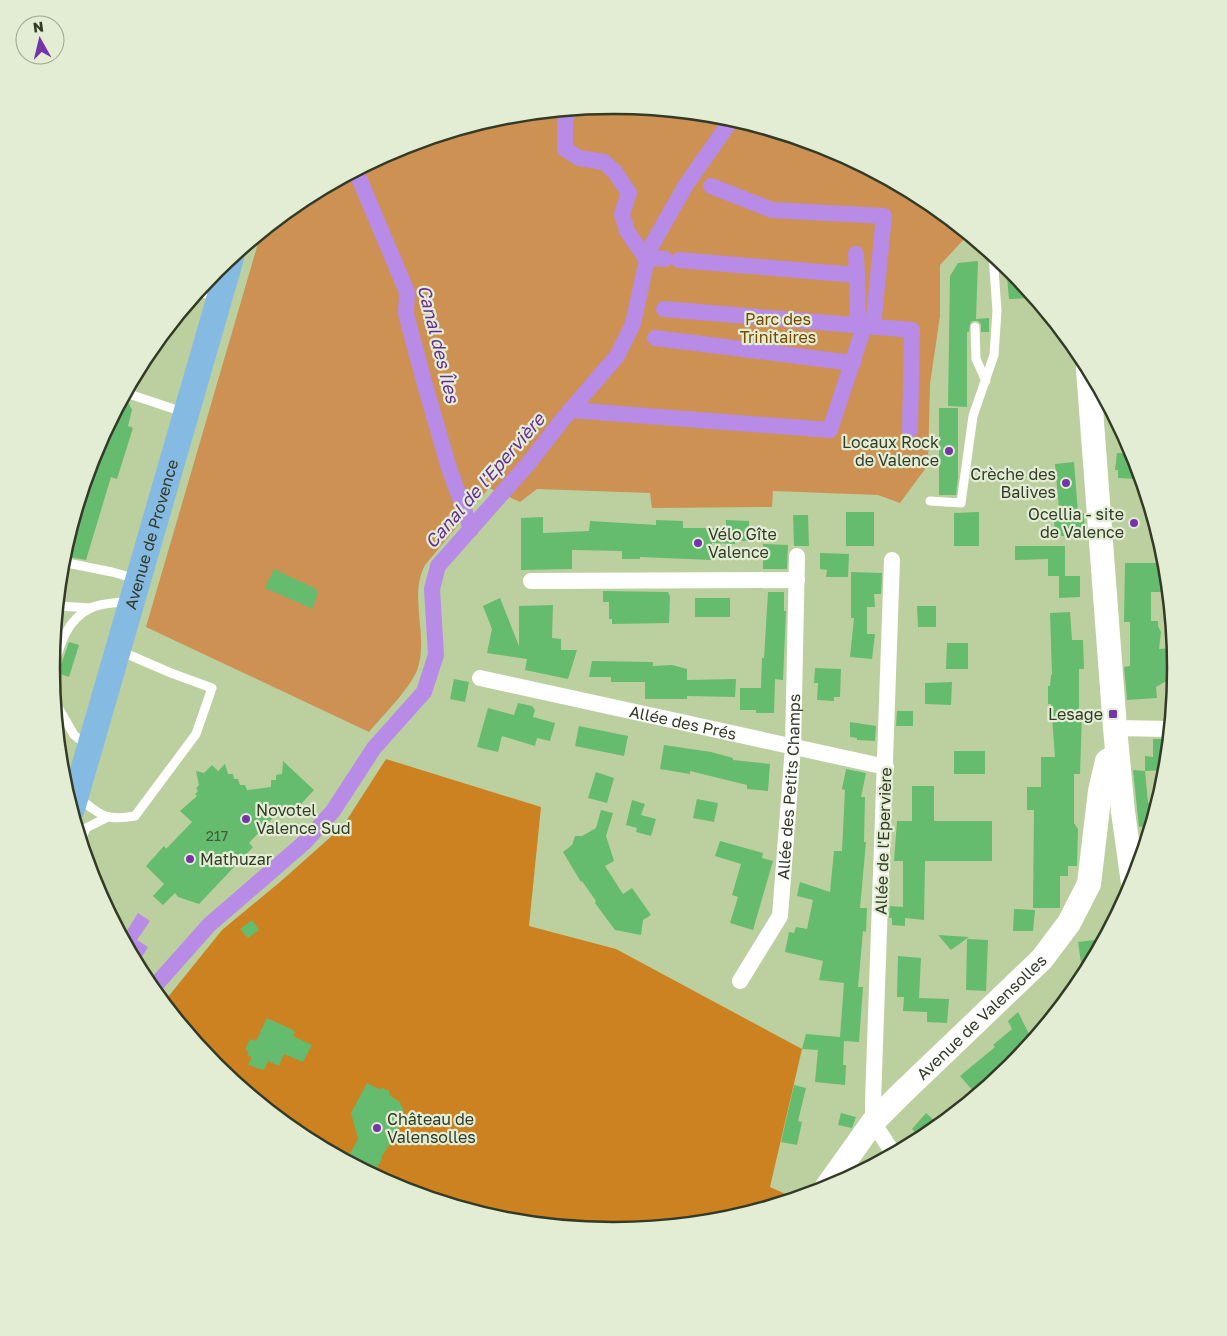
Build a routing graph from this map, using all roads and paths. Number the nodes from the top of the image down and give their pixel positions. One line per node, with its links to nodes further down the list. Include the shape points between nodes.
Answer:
1 (994, 267): 4 (lane, via 997,311 994,355)
2 (211, 291): 7 (main road, Avenue de Provence)
3 (974, 327): 4 (lane, via 976,359)
4 (986, 381): 8 (lane, via 973,416 961,503)
5 (1089, 385): 21 (street)
6 (132, 395): 7 (lane)
7 (186, 413): 14 (main road, Avenue de Provence)
8 (930, 501)
9 (797, 556): 12 (street, Allée des Petits Champs)
10 (892, 560): 26 (street, Allée de l'Epervière)
11 (70, 564): 14 (lane, via 112,572)
12 (797, 580): 13 (street); 24 (street, Allée des Petits Champs)
13 (531, 581)
14 (135, 590): 16 (lane); 18 (main road, Avenue de Provence)
15 (64, 606): 16 (lane)
16 (91, 608): 17 (lane, via 74,620)
17 (61, 641)
18 (118, 650): 23 (main road, Avenue de Provence); 30 (lane, via 212,688 196,734 136,816)
19 (480, 678): 24 (street, Allée des Prés)
20 (63, 725): 23 (lane)
21 (1115, 728): 22 (street); 25 (street)
22 (1163, 729)
23 (90, 747): 27 (main road, Avenue de Provence)
24 (793, 747): 26 (street, Allée des Prés); 34 (street, Allée des Petits Champs, via 780,916)
25 (1117, 755): 29 (street); 31 (street, Avenue de Valensolles, via 1107,761)
26 (886, 767): 35 (street, Allée de l'Epervière)
27 (76, 796)
28 (77, 803): 30 (lane)
29 (1123, 812): 31 (street, via 1104,817); 33 (street)
30 (106, 818): 32 (lane)
31 (1097, 825): 35 (street, Avenue de Valensolles, via 1089,884 1069,923 1042,959)
32 (85, 831)
33 (1131, 866)
34 (740, 981)
35 (873, 1122): 36 (street); 37 (street, Avenue de Valensolles)
36 (889, 1147)
37 (836, 1174)

